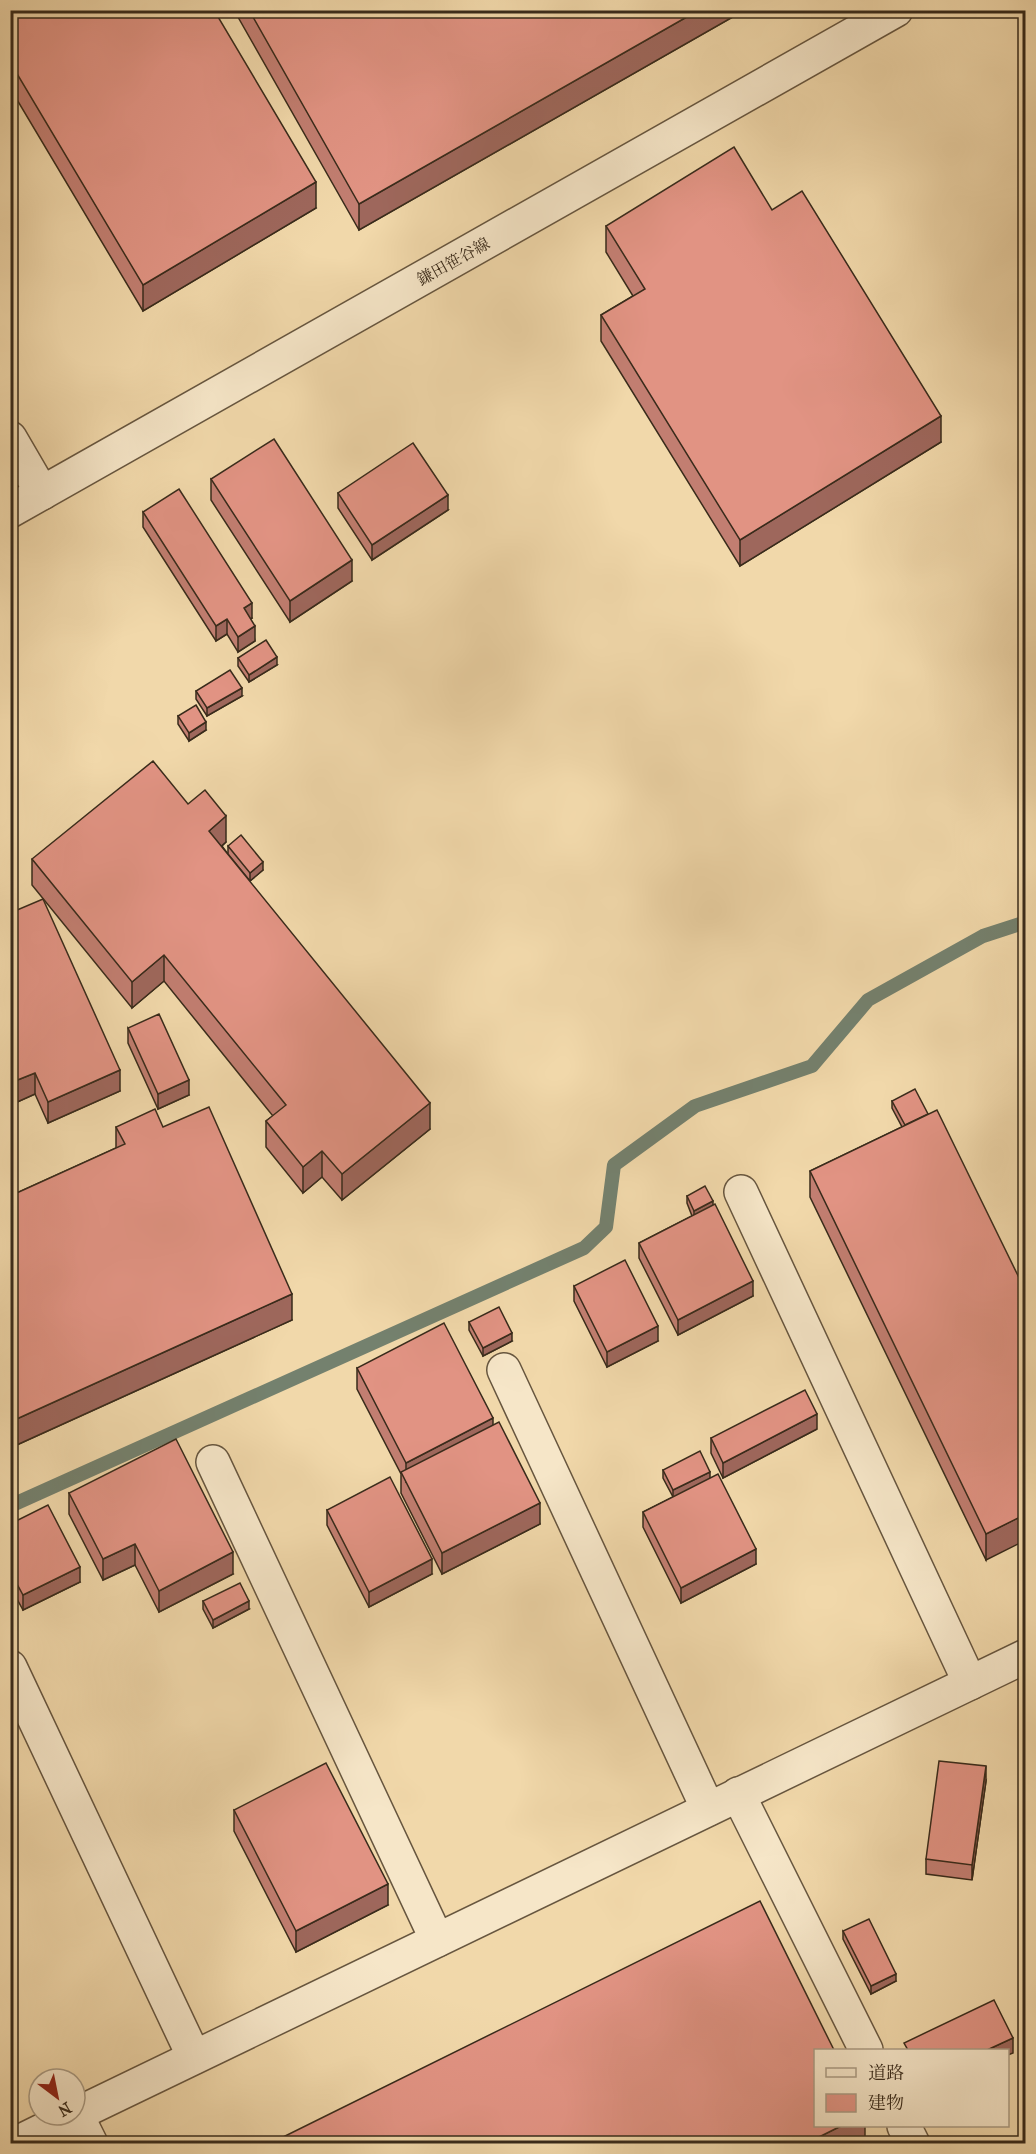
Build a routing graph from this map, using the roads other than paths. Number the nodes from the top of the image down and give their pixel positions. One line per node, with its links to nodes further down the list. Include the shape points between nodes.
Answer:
1 (896, 10): 3 (street, 鎌田笹谷線)
2 (10, 438): 3 (street)
3 (42, 493): 4 (street, 鎌田笹谷線)
4 (10, 511)
5 (741, 1192): 10 (street)
6 (504, 1370): 12 (street)
7 (213, 1462): 13 (street)
8 (1026, 1656): 10 (street)
9 (10, 1667): 15 (street)
10 (970, 1683): 11 (street)
11 (738, 1794): 12 (street); 14 (street)
12 (708, 1809): 13 (street)
13 (437, 1940): 15 (street)
14 (866, 2049)
15 (194, 2057): 16 (street)
16 (87, 2108)
17 (49, 2127): 20 (street)
18 (82, 2127): 21 (street)
19 (904, 2127): 22 (street)
20 (15, 2144)
21 (91, 2144)
22 (913, 2144)

